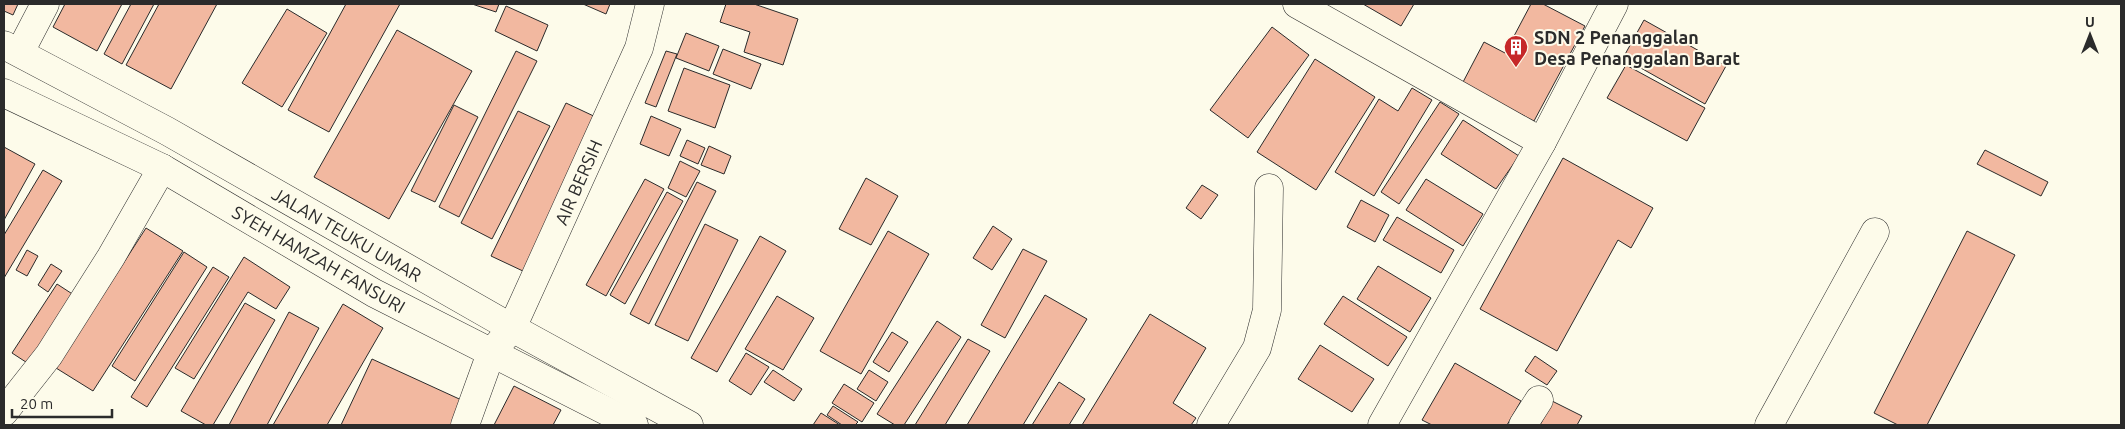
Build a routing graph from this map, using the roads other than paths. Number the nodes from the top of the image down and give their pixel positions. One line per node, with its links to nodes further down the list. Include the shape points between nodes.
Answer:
1 (45, 4): 5 (main road)
2 (650, 4): 11 (main road, AIR BERSIH, via 639,48)
3 (1297, 4): 7 (main road)
4 (1614, 4): 7 (main road)
5 (12, 49): 11 (main road, JALAN TEUKU UMAR, via 168,131)
6 (4, 92): 8 (main road, SYEH HAMZAH FANSURI)
7 (1542, 142): 19 (main road)
8 (162, 168): 12 (main road, SYEH HAMZAH FANSURI, via 374,293); 14 (main road, via 49,355)
9 (1269, 188): 18 (main road, via 1267,310 1257,348)
10 (1875, 232): 21 (main road)
11 (512, 328): 12 (main road, AIR BERSIH); 17 (main road, JALAN TEUKU UMAR)
12 (491, 353): 15 (main road); 16 (main road, SYEH HAMZAH FANSURI)
13 (1538, 400): 20 (main road)
14 (4, 412)
15 (465, 425)
16 (634, 425)
17 (688, 425)
18 (1211, 425)
19 (1382, 425)
20 (1523, 425)
21 (1769, 425)

